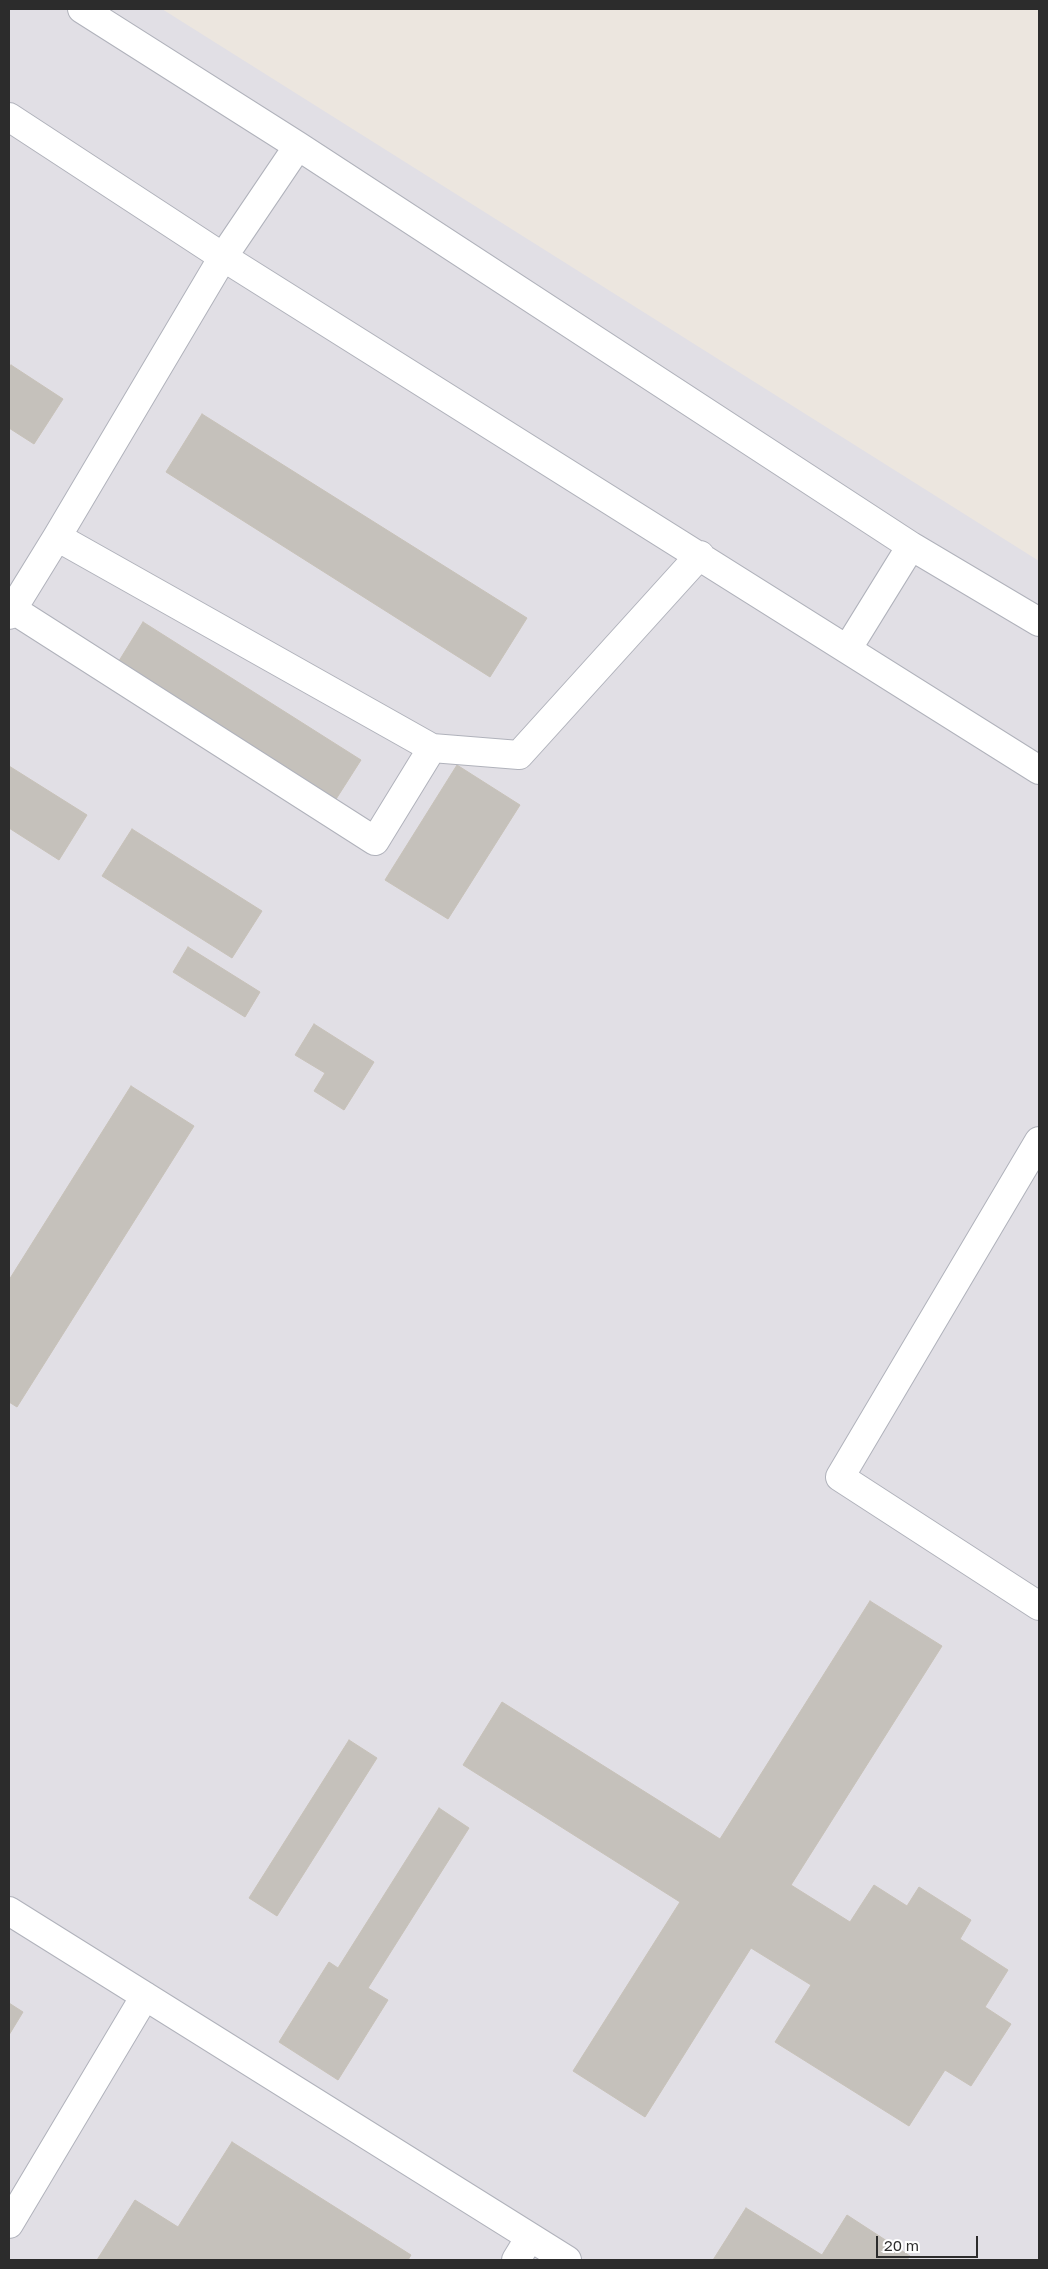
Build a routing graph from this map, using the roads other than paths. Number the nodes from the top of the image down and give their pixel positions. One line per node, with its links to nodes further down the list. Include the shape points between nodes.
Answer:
1 (82, 9): 3 (street)
2 (9, 117): 4 (street)
3 (298, 146): 4 (street); 6 (street)
4 (223, 257): 5 (street); 7 (street)
5 (58, 537): 8 (street); 11 (street)
6 (911, 546): 9 (street); 10 (street)
7 (700, 555): 10 (street); 11 (street, via 519,755)
8 (10, 612): 11 (street, via 376,841)
9 (1039, 622)
10 (848, 648): 12 (street)
11 (432, 748)
12 (1039, 770)
13 (1039, 1141): 14 (street, via 840,1476)
14 (1039, 1606)
15 (9, 1911): 16 (street)
16 (145, 1996): 17 (street); 18 (street)
17 (9, 2224)
18 (530, 2237): 19 (street); 20 (street)
19 (516, 2260)
20 (567, 2260)

